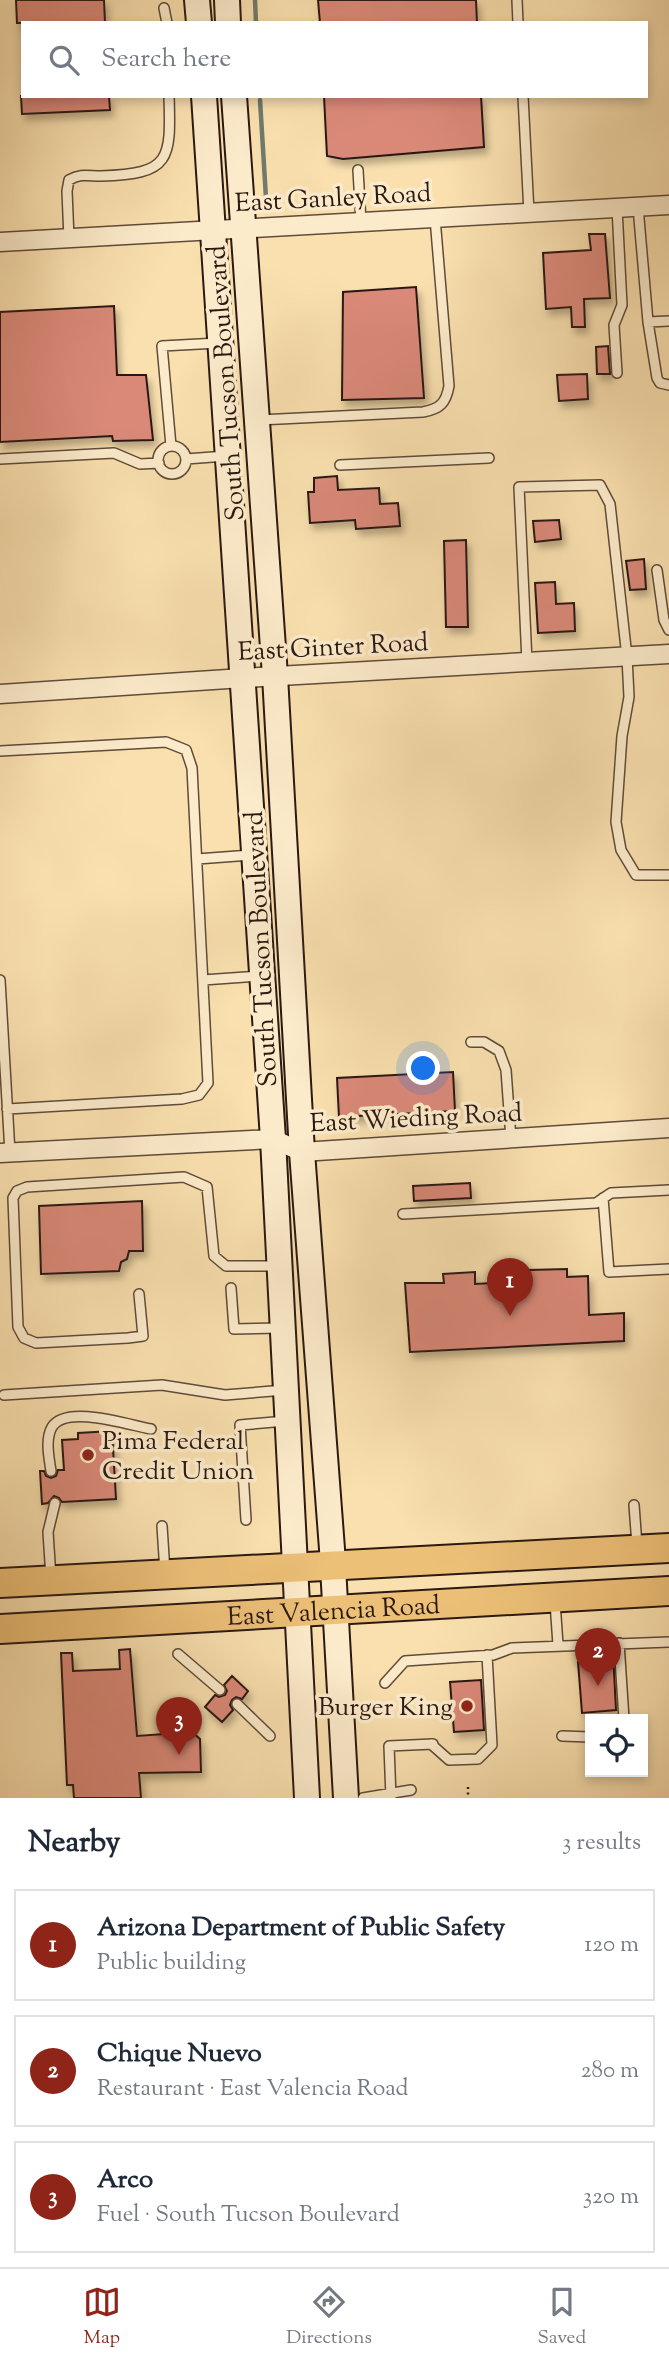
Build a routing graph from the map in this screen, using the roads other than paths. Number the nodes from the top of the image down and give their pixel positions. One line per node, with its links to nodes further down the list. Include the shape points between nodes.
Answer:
1 (197, 0): 6 (main road)
2 (227, 0): 7 (main road)
3 (517, 0): 8 (lane)
4 (164, 8): 5 (lane)
5 (167, 21)
6 (199, 21)
7 (228, 21)
8 (518, 21)
9 (169, 98): 22 (lane, via 168,149 159,164 134,173 78,174 69,180)
10 (204, 98): 21 (main road, South Tucson Boulevard)
11 (234, 98): 20 (main road, South Tucson Boulevard)
12 (523, 98): 17 (lane)
13 (358, 170): 19 (lane)
14 (669, 205): 15 (street, East Ganley Road)
15 (638, 207): 16 (street, East Ganley Road); 25 (lane)
16 (617, 208): 17 (street, East Ganley Road); 27 (lane, via 622,305 614,325)
17 (529, 213): 18 (street, East Ganley Road)
18 (435, 218): 19 (street, East Ganley Road); 29 (lane, via 449,386 442,405 423,412)
19 (361, 222): 20 (street, East Ganley Road)
20 (244, 228): 21 (street, East Ganley Road); 29 (main road, South Tucson Boulevard)
21 (214, 230): 22 (street, East Ganley Road); 26 (main road, South Tucson Boulevard)
22 (69, 239): 23 (street, East Ganley Road)
23 (0, 243)
24 (669, 321): 25 (lane)
25 (648, 322): 28 (lane, via 657,378)
26 (221, 342): 30 (lane, via 162,346); 31 (main road, South Tucson Boulevard)
27 (617, 373)
28 (669, 385)
29 (257, 420): 42 (main road, South Tucson Boulevard)
30 (171, 446): 34 (lane, via 182,450); 35 (lane, via 161,451)
31 (228, 456): 34 (lane); 43 (main road, South Tucson Boulevard)
32 (489, 458): 36 (lane)
33 (0, 459): 35 (lane, via 114,453 140,464)
34 (186, 459): 35 (lane, via 176,473 167,472)
35 (159, 463)
36 (340, 465)
37 (657, 570): 38 (lane)
38 (669, 630)
39 (669, 654): 40 (street, East Ginter Road)
40 (628, 657): 41 (street, East Ginter Road); 41 (lane, via 610,504 600,485 519,487); 48 (lane, via 629,697 616,822 621,850 636,875)
41 (527, 662): 42 (street, East Ginter Road)
42 (275, 676): 43 (street, East Ginter Road); 57 (main road, South Tucson Boulevard)
43 (243, 678): 44 (street, East Ginter Road); 46 (main road, South Tucson Boulevard)
44 (0, 694)
45 (0, 751): 47 (lane, via 166,742 186,750 192,768)
46 (254, 855): 47 (lane); 49 (main road, South Tucson Boulevard)
47 (197, 859): 51 (lane)
48 (669, 875)
49 (262, 976): 51 (lane); 55 (main road, South Tucson Boulevard)
50 (0, 980): 53 (lane)
51 (203, 980): 53 (lane, via 208,1083 199,1095 182,1100)
52 (471, 1042): 56 (lane, via 484,1042 499,1051 506,1070)
53 (7, 1109): 58 (lane)
54 (669, 1128): 56 (street, East Wieding Road)
55 (273, 1139): 57 (street, East Wieding Road); 58 (street, East Wieding Road); 62 (main road, South Tucson Boulevard)
56 (510, 1139): 57 (street, East Wieding Road)
57 (302, 1152): 78 (main road, South Tucson Boulevard)
58 (5, 1153)
59 (669, 1189): 60 (lane, via 611,1193)
60 (603, 1198): 61 (lane, via 596,1203); 63 (lane, via 609,1272)
61 (403, 1214)
62 (279, 1266): 65 (lane, via 226,1266 214,1256 207,1187 184,1177 17,1191 13,1198 18,1327 24,1338 36,1343 143,1335); 66 (main road, South Tucson Boulevard)
63 (669, 1269)
64 (231, 1288): 66 (lane, via 234,1329)
65 (139, 1294)
66 (282, 1328): 67 (main road, South Tucson Boulevard)
67 (285, 1390): 68 (lane, via 225,1395 162,1385); 69 (main road, South Tucson Boulevard)
68 (4, 1395)
69 (286, 1421): 74 (lane, via 240,1425); 79 (main road, South Tucson Boulevard)
70 (151, 1429): 71 (lane, via 83,1415 63,1418 51,1428)
71 (51, 1471)
72 (55, 1503): 81 (lane, via 48,1532)
73 (634, 1505): 77 (lane)
74 (246, 1520)
75 (162, 1526): 80 (lane)
76 (669, 1548): 77 (main road, East Valencia Road)
77 (637, 1550): 78 (main road, East Valencia Road)
78 (332, 1566): 79 (main road, East Valencia Road); 85 (main road, South Tucson Boulevard)
79 (293, 1567): 80 (main road, East Valencia Road); 86 (main road, South Tucson Boulevard)
80 (165, 1574): 81 (main road, East Valencia Road)
81 (51, 1580): 82 (main road, East Valencia Road)
82 (0, 1583)
83 (669, 1591): 84 (main road, East Valencia Road)
84 (555, 1598): 85 (main road, East Valencia Road); 90 (lane)
85 (334, 1611): 86 (main road, East Valencia Road); 103 (main road, South Tucson Boulevard)
86 (296, 1613): 87 (main road, East Valencia Road); 102 (main road, South Tucson Boulevard)
87 (0, 1629)
88 (669, 1642): 89 (lane)
89 (619, 1643): 90 (lane); 96 (lane)
90 (558, 1645): 92 (lane)
91 (178, 1654): 94 (lane)
92 (487, 1655): 93 (lane, via 405,1661); 101 (lane, via 492,1745 478,1759 449,1760 432,1744 389,1746)
93 (385, 1683)
94 (220, 1690)
95 (237, 1704): 98 (lane)
96 (624, 1714)
97 (562, 1736): 99 (lane)
98 (270, 1737)
99 (585, 1737)
100 (411, 1790): 101 (lane)
101 (391, 1796): 104 (lane)
102 (307, 1798)
103 (346, 1798)
104 (363, 1798)

